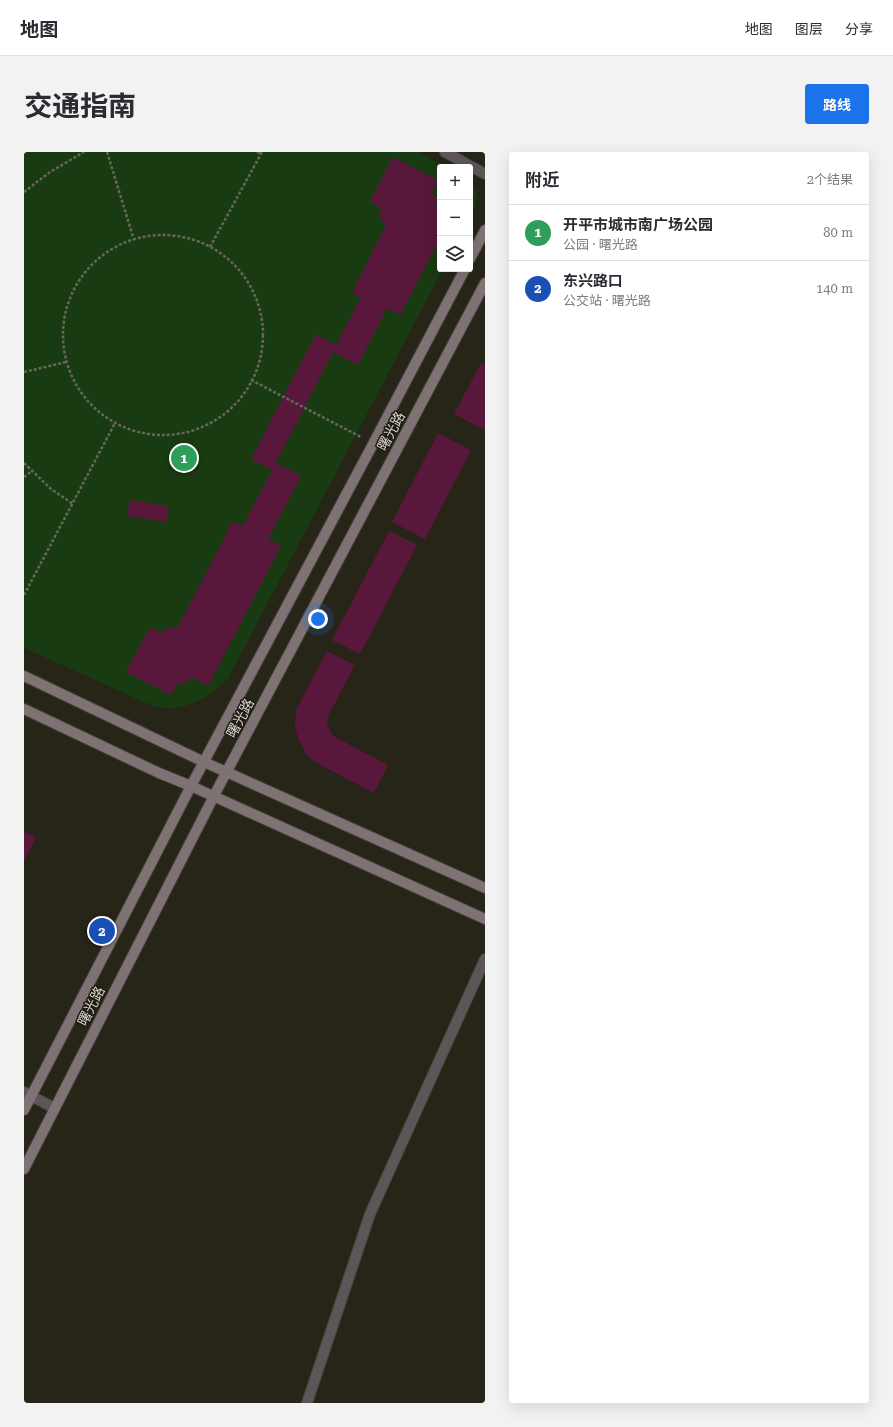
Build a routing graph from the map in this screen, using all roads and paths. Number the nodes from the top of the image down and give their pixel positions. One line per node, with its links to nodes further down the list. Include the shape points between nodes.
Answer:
1 (84, 152): 7 (path, via 50,172)
2 (107, 152): 9 (path)
3 (257, 152): 5 (path)
4 (445, 152): 6 (street)
5 (262, 153): 10 (path)
6 (485, 174)
7 (24, 192)
8 (485, 230): 11 (main road)
9 (134, 240): 10 (path, via 160,235 176,236 193,239); 14 (path, via 113,248 78,282 65,313 62,329)
10 (210, 247): 16 (path, via 222,254 245,277 259,306 263,338 261,354)
11 (473, 253)
12 (463, 272): 18 (main road, 曙光路)
13 (485, 283): 27 (main road, 曙光路)
14 (66, 362): 15 (path); 17 (path, via 80,393 105,417)
15 (24, 372)
16 (251, 380): 17 (path, via 240,399 228,410 215,420 184,432 150,434); 18 (path)
17 (116, 423): 22 (path)
18 (374, 444): 26 (main road, 曙光路)
19 (24, 463): 20 (path)
20 (32, 471): 21 (path); 22 (path)
21 (24, 477)
22 (72, 504): 23 (path)
23 (24, 595)
24 (24, 676): 26 (main road)
25 (24, 709): 28 (main road)
26 (204, 762): 27 (main road); 28 (main road, 曙光路)
27 (227, 772): 29 (main road, 曙光路); 30 (main road)
28 (191, 786): 29 (main road); 33 (main road, 曙光路)
29 (214, 797): 31 (main road); 34 (main road, 曙光路)
30 (485, 888)
31 (485, 920)
32 (485, 959): 37 (street, via 370,1214)
33 (27, 1094): 34 (street); 35 (main road, 曙光路)
34 (54, 1108): 36 (main road, 曙光路)
35 (24, 1110)
36 (24, 1169)
37 (307, 1403)

